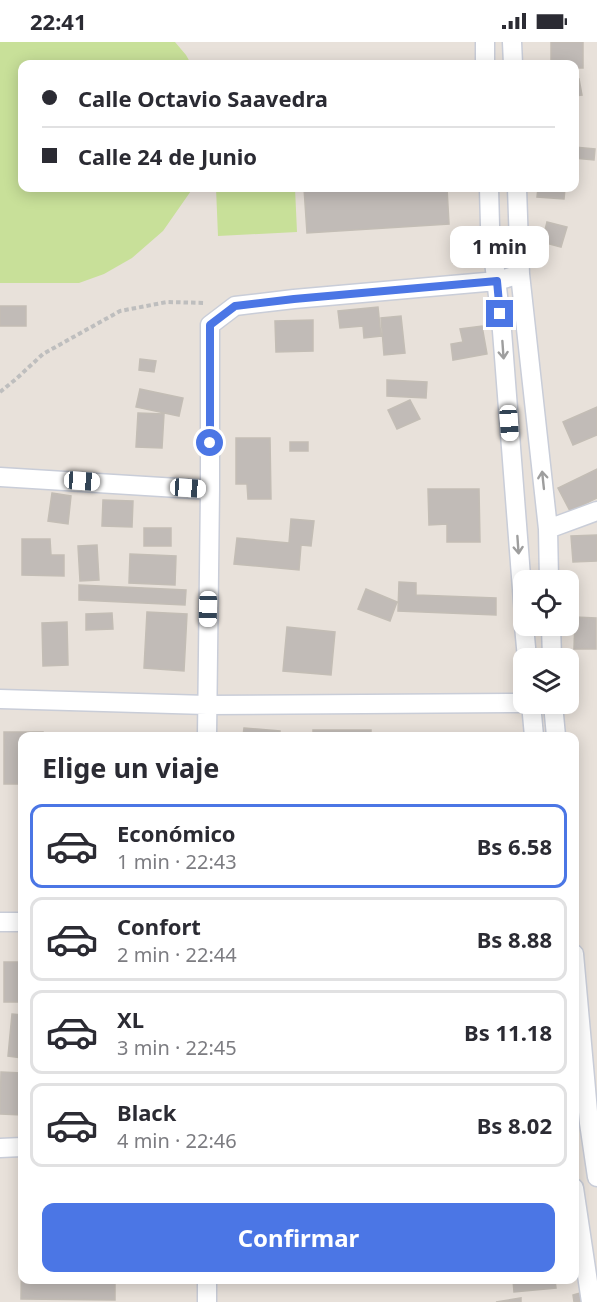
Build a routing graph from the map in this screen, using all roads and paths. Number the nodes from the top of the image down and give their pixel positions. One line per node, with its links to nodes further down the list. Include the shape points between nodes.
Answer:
1 (485, 42): 3 (street)
2 (512, 42): 4 (street)
3 (485, 60)
4 (513, 60)
5 (489, 192): 8 (street)
6 (517, 192): 7 (street)
7 (520, 273): 8 (street); 14 (street, one-way to 7)
8 (497, 281): 9 (street); 15 (street, one-way to 15)
9 (235, 306): 10 (path, via 167,302 120,311 43,354); 12 (street, via 210,325)
10 (0, 392)
11 (0, 477): 12 (street)
12 (210, 490): 19 (street)
13 (597, 511): 14 (street)
14 (548, 529): 16 (street)
15 (521, 570)
16 (549, 570)
17 (0, 699): 19 (street)
18 (513, 703): 19 (street)
19 (207, 705): 22 (street)
20 (532, 714): 23 (street)
21 (554, 714): 24 (street)
22 (207, 732)
23 (534, 732)
24 (556, 732)
25 (0, 922): 26 (street)
26 (18, 922)
27 (579, 1019): 28 (street)
28 (587, 1124): 31 (street)
29 (0, 1148): 30 (street)
30 (18, 1148)
31 (597, 1177)
32 (579, 1222): 35 (street)
33 (207, 1284): 34 (street)
34 (207, 1302)
35 (591, 1302)

